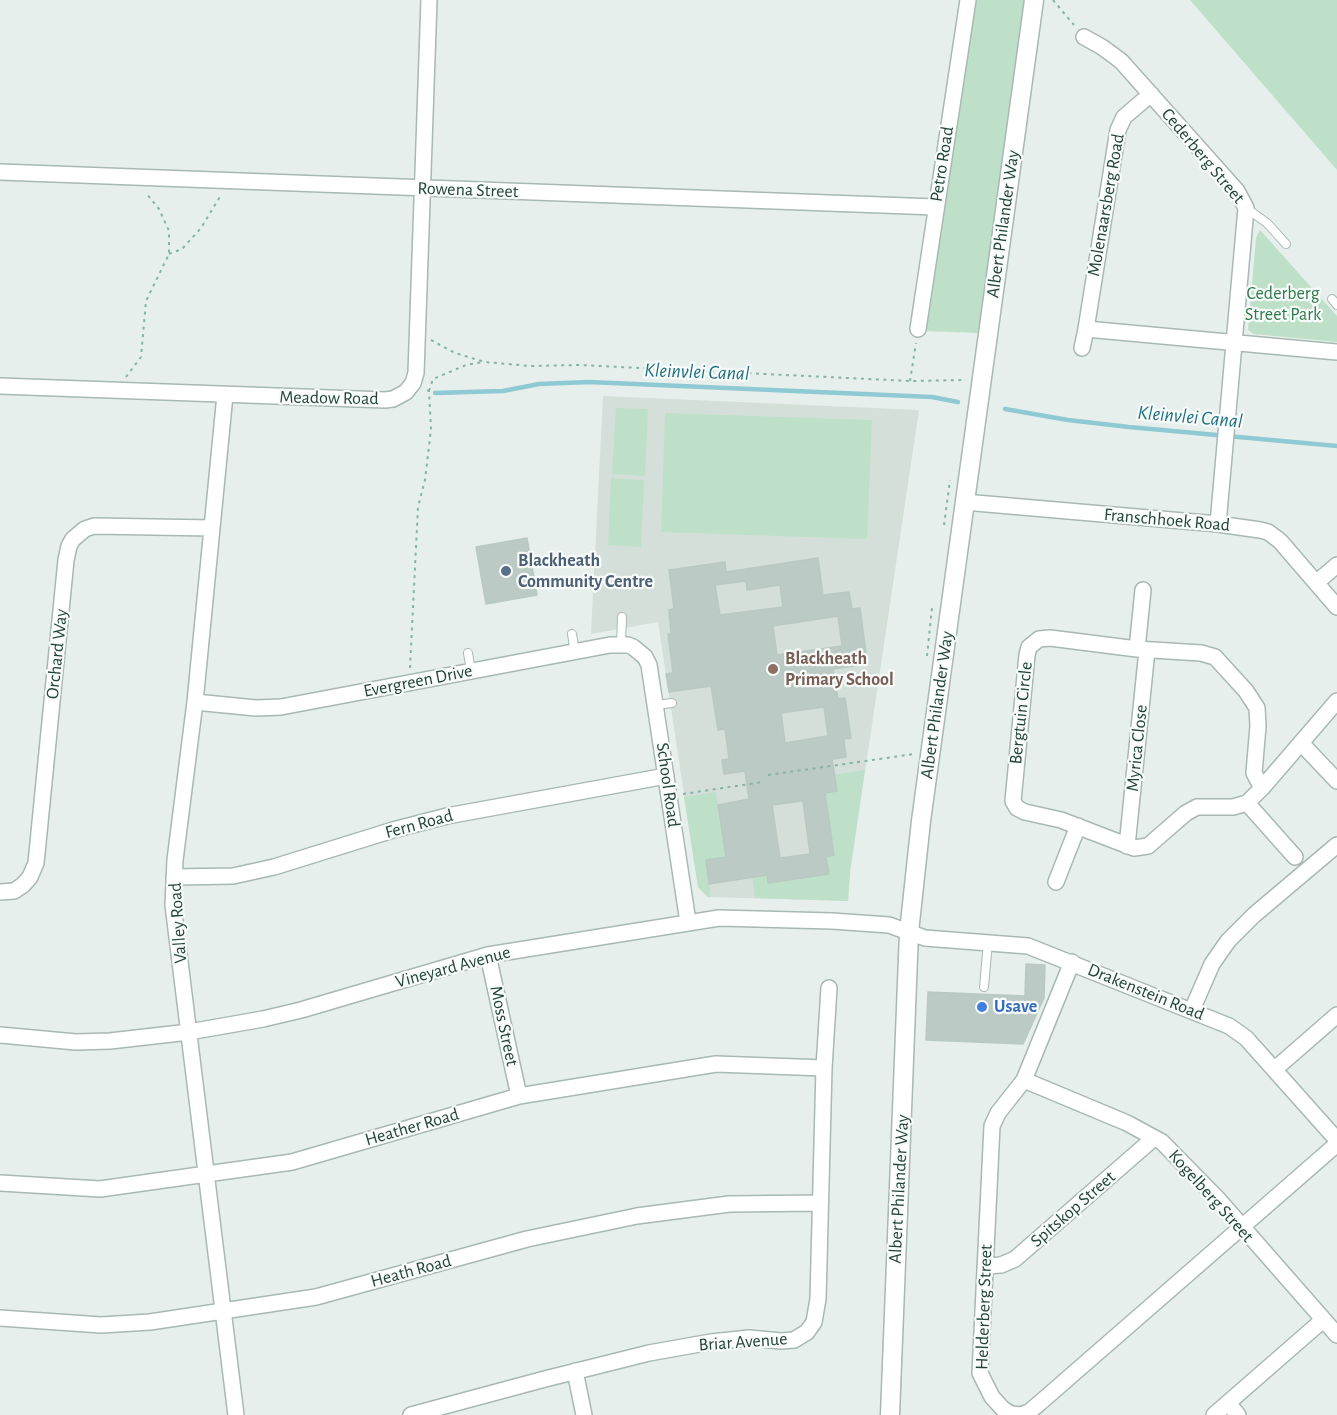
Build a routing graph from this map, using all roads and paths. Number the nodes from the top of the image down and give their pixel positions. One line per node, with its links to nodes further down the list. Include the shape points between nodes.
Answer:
1 (429, 0): 10 (street)
2 (968, 0): 11 (street, Petro Road)
3 (1034, 0): 25 (street, Albert Philander Way)
4 (1053, 0): 5 (path)
5 (1084, 38): 6 (street, Cederberg Street, via 1121,61)
6 (1151, 94): 12 (street, Cederberg Street, via 1237,191); 16 (street, Molenaarsberg Road, via 1124,117 1118,130)
7 (0, 172): 8 (street, Rowena Street)
8 (141, 178): 9 (street, Rowena Street); 14 (path, via 140,186 159,209 169,231)
9 (226, 181): 10 (street, Rowena Street); 14 (path, via 201,228 182,249)
10 (422, 189): 11 (street, Rowena Street); 17 (street)
11 (935, 207): 15 (street, Petro Road)
12 (1246, 208): 13 (lane); 18 (street, Cederberg Street)
13 (1286, 244)
14 (169, 254): 26 (path, via 146,301 141,357)
15 (918, 328): 22 (path)
16 (1086, 329): 18 (street); 19 (street, Molenaarsberg Road)
17 (418, 333): 21 (path, via 455,353); 23 (street)
18 (1234, 342): 20 (street); 30 (street, Cederberg Street)
19 (1082, 348)
20 (1337, 352)
21 (485, 362): 22 (path); 27 (path, via 466,364 433,379)
22 (910, 381): 25 (path)
23 (413, 383): 27 (path); 28 (street, Meadow Road, via 400,396 385,400)
24 (0, 386): 26 (street, Meadow Road)
25 (974, 386): 29 (street, Albert Philander Way, via 975,421)
26 (115, 391): 28 (street, Meadow Road)
27 (429, 391): 43 (path, via 431,429 418,507)
28 (225, 395): 31 (street, Valley Road)
29 (964, 502): 30 (street, Franschhoek Road); 65 (street, Albert Philander Way)
30 (1218, 524): 33 (street, Franschhoek Road, via 1268,532)
31 (212, 528): 45 (street, Valley Road); 63 (street, Orchard Way, via 94,526 77,534 69,546 36,863 22,885 14,891)
32 (1337, 565): 33 (street)
33 (1317, 582): 35 (street, Franschhoek Road)
34 (1143, 590): 39 (street, Myrica Close)
35 (1337, 607)
36 (622, 617): 38 (lane)
37 (572, 634): 40 (lane)
38 (621, 644): 40 (street, Evergreen Drive); 47 (street, School Road, via 640,651 649,664)
39 (1142, 649): 54 (street, Bergtuin Circle, via 1209,654 1219,659 1239,682 1257,708 1254,773); 57 (street, Bergtuin Circle, via 1039,639 1028,650 1013,801 1025,812); 59 (street, Myrica Close)
40 (575, 652): 42 (street, Evergreen Drive)
41 (468, 653): 42 (lane)
42 (471, 671): 43 (street, Evergreen Drive)
43 (412, 682): 45 (street, Evergreen Drive, via 274,708)
44 (1337, 701): 48 (street)
45 (195, 702): 61 (street, Valley Road)
46 (672, 703): 47 (lane)
47 (656, 705): 51 (street, School Road)
48 (1301, 743): 52 (street); 54 (street)
49 (917, 754): 50 (path)
50 (768, 775)
51 (666, 776): 55 (street, School Road); 61 (street, Fern Road, via 447,816 233,876)
52 (1337, 781)
53 (763, 782): 55 (path)
54 (1262, 788): 56 (street)
55 (669, 796): 64 (street, School Road)
56 (1247, 803): 59 (street, via 1197,807 1148,846); 60 (street)
57 (1078, 826): 59 (street, Bergtuin Circle); 62 (street)
58 (1337, 845): 71 (street, via 1228,941 1212,964)
59 (1127, 846)
60 (1295, 857)
61 (174, 877): 73 (street, Valley Road, via 173,905)
62 (1056, 882)
63 (0, 892)
64 (688, 922): 65 (street, Vineyard Avenue, via 719,918 832,921 889,925); 67 (street, Vineyard Avenue)
65 (909, 932): 66 (street, Drakenstein Road, via 925,938); 96 (street, Albert Philander Way)
66 (988, 942): 68 (street, Drakenstein Road, via 1028,946); 69 (lane)
67 (488, 956): 73 (street, Vineyard Avenue, via 301,1010); 78 (street, Moss Street)
68 (1072, 962): 71 (street, Drakenstein Road); 77 (street, Helderberg Street)
69 (984, 987)
70 (829, 988): 75 (street, Briar Avenue)
71 (1192, 1010): 76 (street, Drakenstein Road, via 1237,1030)
72 (1337, 1015): 76 (street)
73 (189, 1032): 74 (street, Vineyard Avenue, via 76,1042); 81 (street, Valley Road)
74 (0, 1035)
75 (824, 1068): 78 (street, Heather Road, via 716,1064); 83 (street, Briar Avenue)
76 (1275, 1069): 80 (street, Drakenstein Road)
77 (1024, 1080): 79 (street, Kogelberg Street); 85 (street, Helderberg Street, via 993,1122)
78 (519, 1096): 81 (street, Heather Road, via 292,1162)
79 (1154, 1138): 84 (street, Kogelberg Street); 85 (street, Spitskop Street, via 1015,1259)
80 (1337, 1142): 84 (street, Helderberg Street)
81 (207, 1174): 82 (street, Heather Road, via 100,1189); 86 (street, Valley Road)
82 (0, 1183)
83 (820, 1203): 86 (street, Heath Road, via 729,1204 637,1216 527,1239 316,1297); 90 (street, Briar Avenue, via 818,1299 814,1322 807,1332 794,1340 749,1338 711,1342)
84 (1241, 1228): 85 (street, Helderberg Street, via 1021,1415 1003,1409 980,1373); 88 (street, Kogelberg Street)
85 (985, 1266)
86 (224, 1311): 87 (street, Heath Road, via 101,1325); 93 (street, Valley Road)
87 (0, 1318)
88 (1323, 1320): 89 (street, Kogelberg Street); 91 (street)
89 (1337, 1335)
90 (575, 1371): 92 (street, Briar Avenue); 95 (street)
91 (1228, 1403): 97 (street); 98 (street)
92 (430, 1413): 94 (street, Briar Avenue)
93 (236, 1415)
94 (411, 1415)
95 (584, 1415)
96 (890, 1415)
97 (1214, 1415)
98 (1238, 1415)

